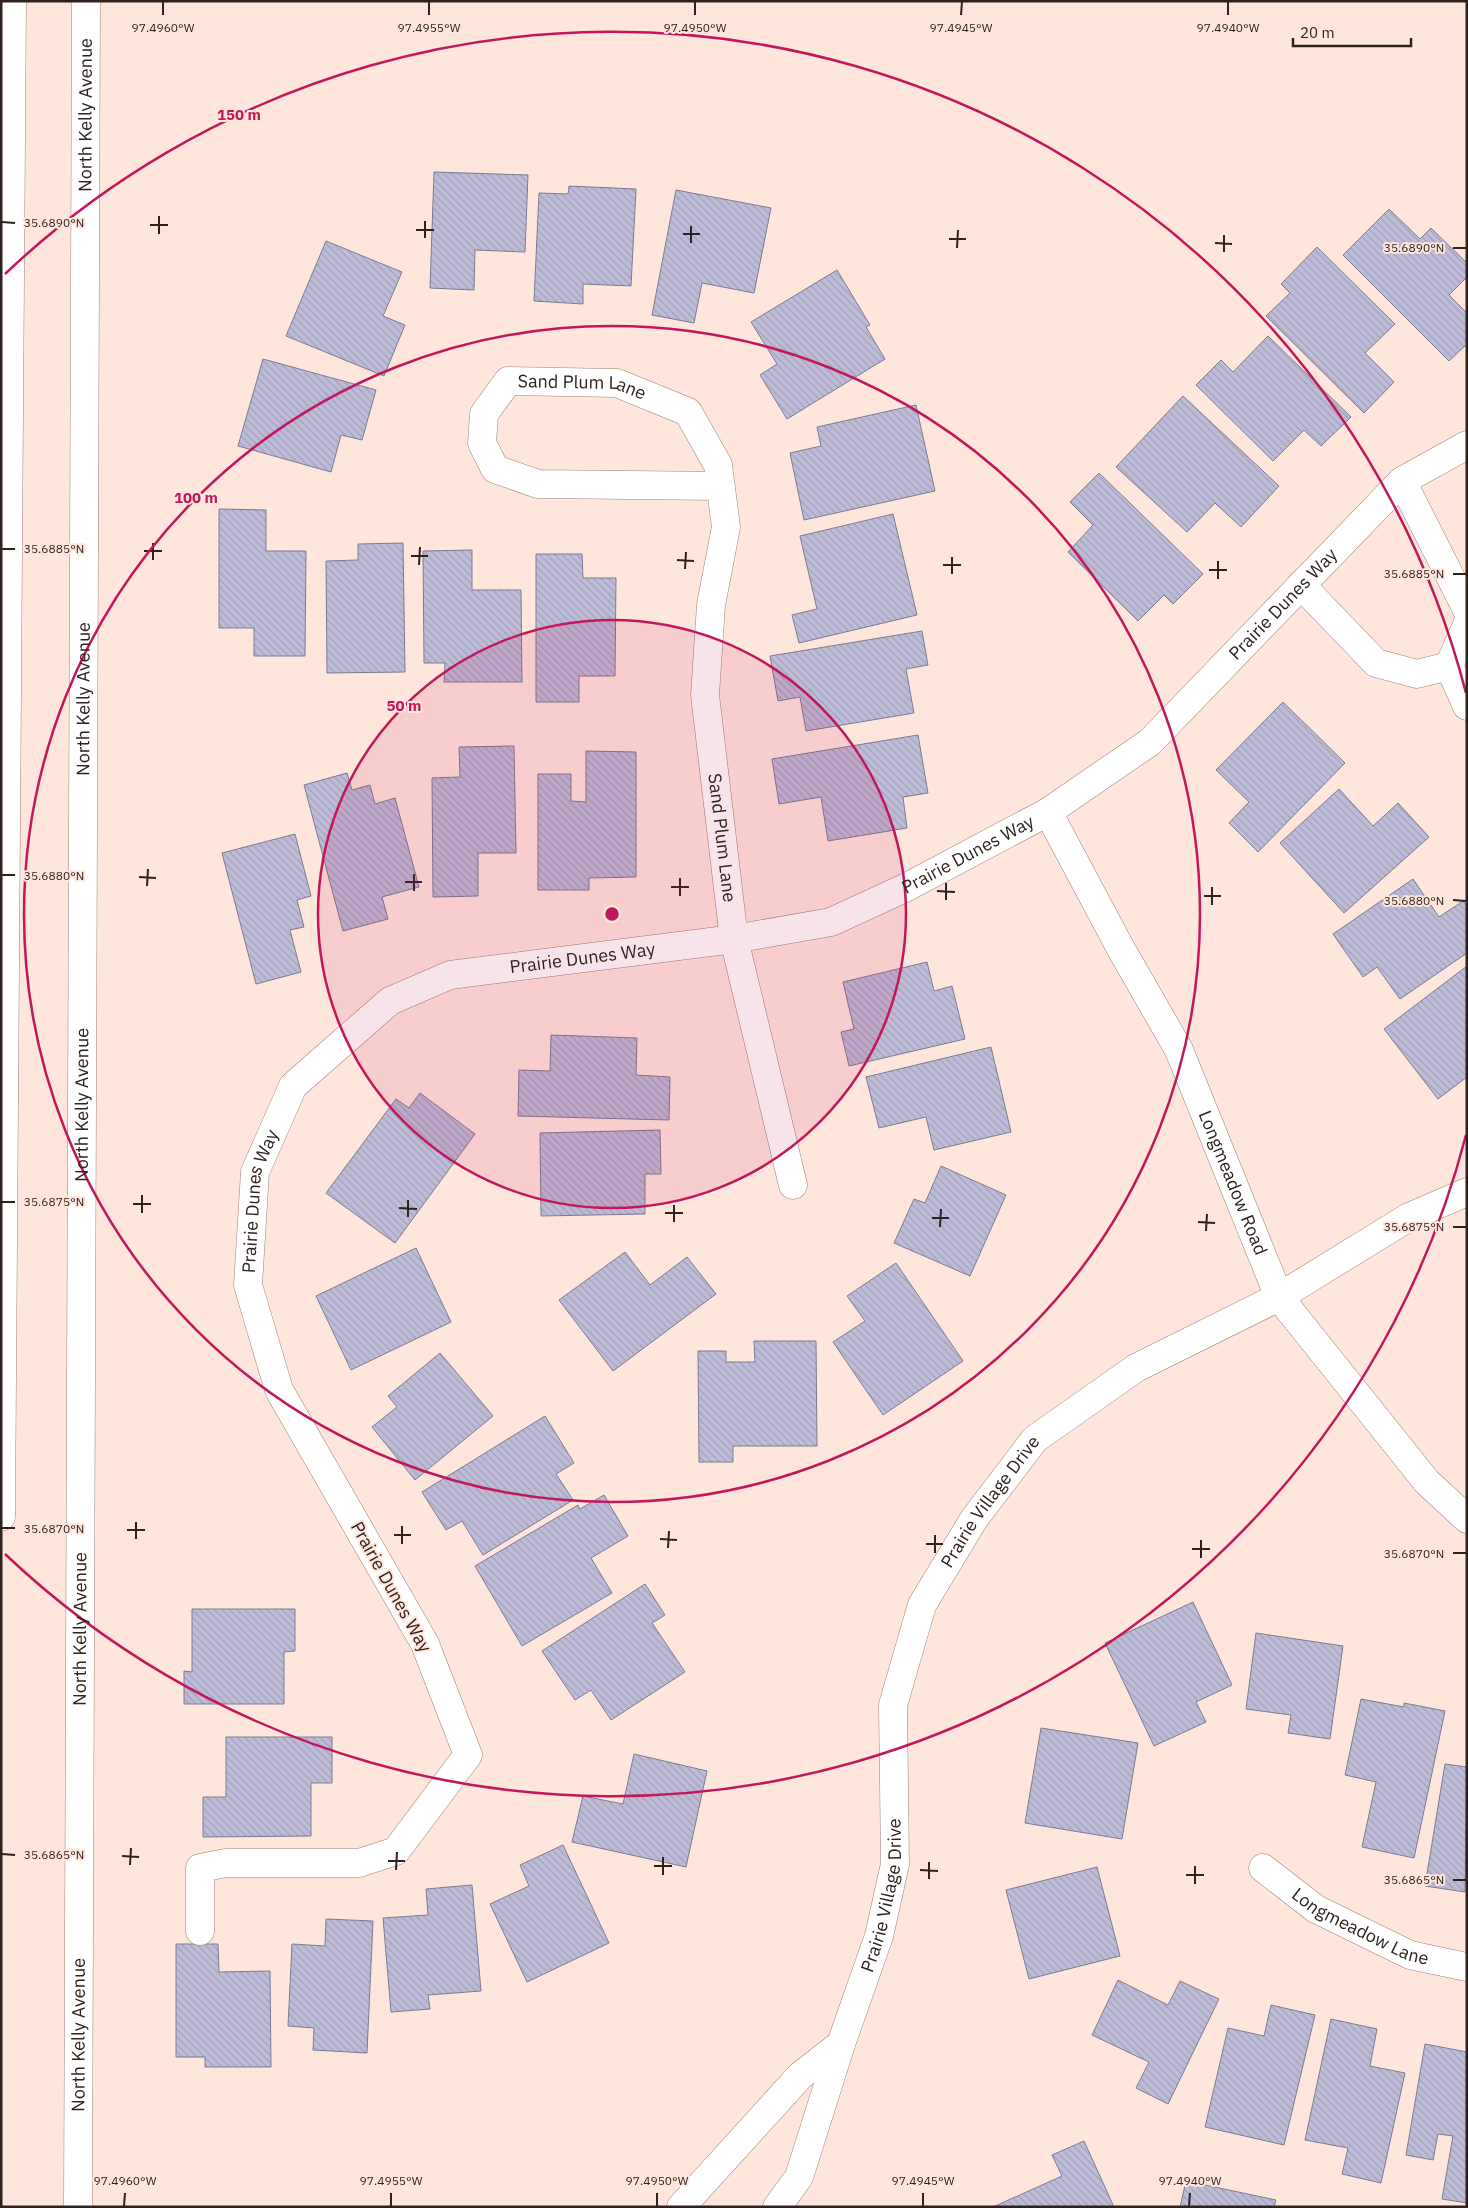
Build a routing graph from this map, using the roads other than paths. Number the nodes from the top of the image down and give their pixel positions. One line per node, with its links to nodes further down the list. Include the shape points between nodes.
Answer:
1 (12, 1): 16 (street)
2 (86, 1): 22 (street, North Kelly Avenue)
3 (1467, 445): 4 (street, Prairie Dunes Way)
4 (1402, 481): 6 (street, Prairie Dunes Way); 7 (street)
5 (720, 486): 5 (street, Sand Plum Lane, via 538,484 495,468 482,444 484,414 508,381 617,382 688,412 718,465); 12 (street, Sand Plum Lane, via 726,527 711,605 704,696)
6 (1301, 585): 9 (street, via 1376,663 1417,674); 11 (street, Prairie Dunes Way, via 1150,742)
7 (1467, 610)
8 (1467, 625): 9 (street)
9 (1449, 666): 10 (street)
10 (1467, 706)
11 (1048, 812): 12 (street, Prairie Dunes Way, via 905,888 830,922); 15 (street, Longmeadow Road, via 1179,1050)
12 (734, 939): 13 (street, Sand Plum Lane); 19 (street, Prairie Dunes Way, via 450,975 390,1001 293,1086 255,1172 248,1286 279,1390 425,1644 468,1755 396,1851 359,1863 226,1863 200,1868)
13 (794, 1185)
14 (1467, 1192): 15 (street, Prairie Village Drive, via 1409,1217)
15 (1279, 1297): 17 (street, Longmeadow Road, via 1427,1482); 21 (street, Prairie Village Drive, via 1136,1368 1034,1439 974,1519 922,1605 893,1705 894,1864 879,1936)
16 (1, 1517)
17 (1467, 1519)
18 (1263, 1868): 20 (street, Longmeadow Lane, via 1316,1909 1410,1955)
19 (200, 1931)
20 (1467, 1967)
21 (841, 2044): 23 (street, via 800,2076); 24 (street, Prairie Village Drive, via 799,2177)
22 (78, 2207)
23 (682, 2207)
24 (777, 2207)

